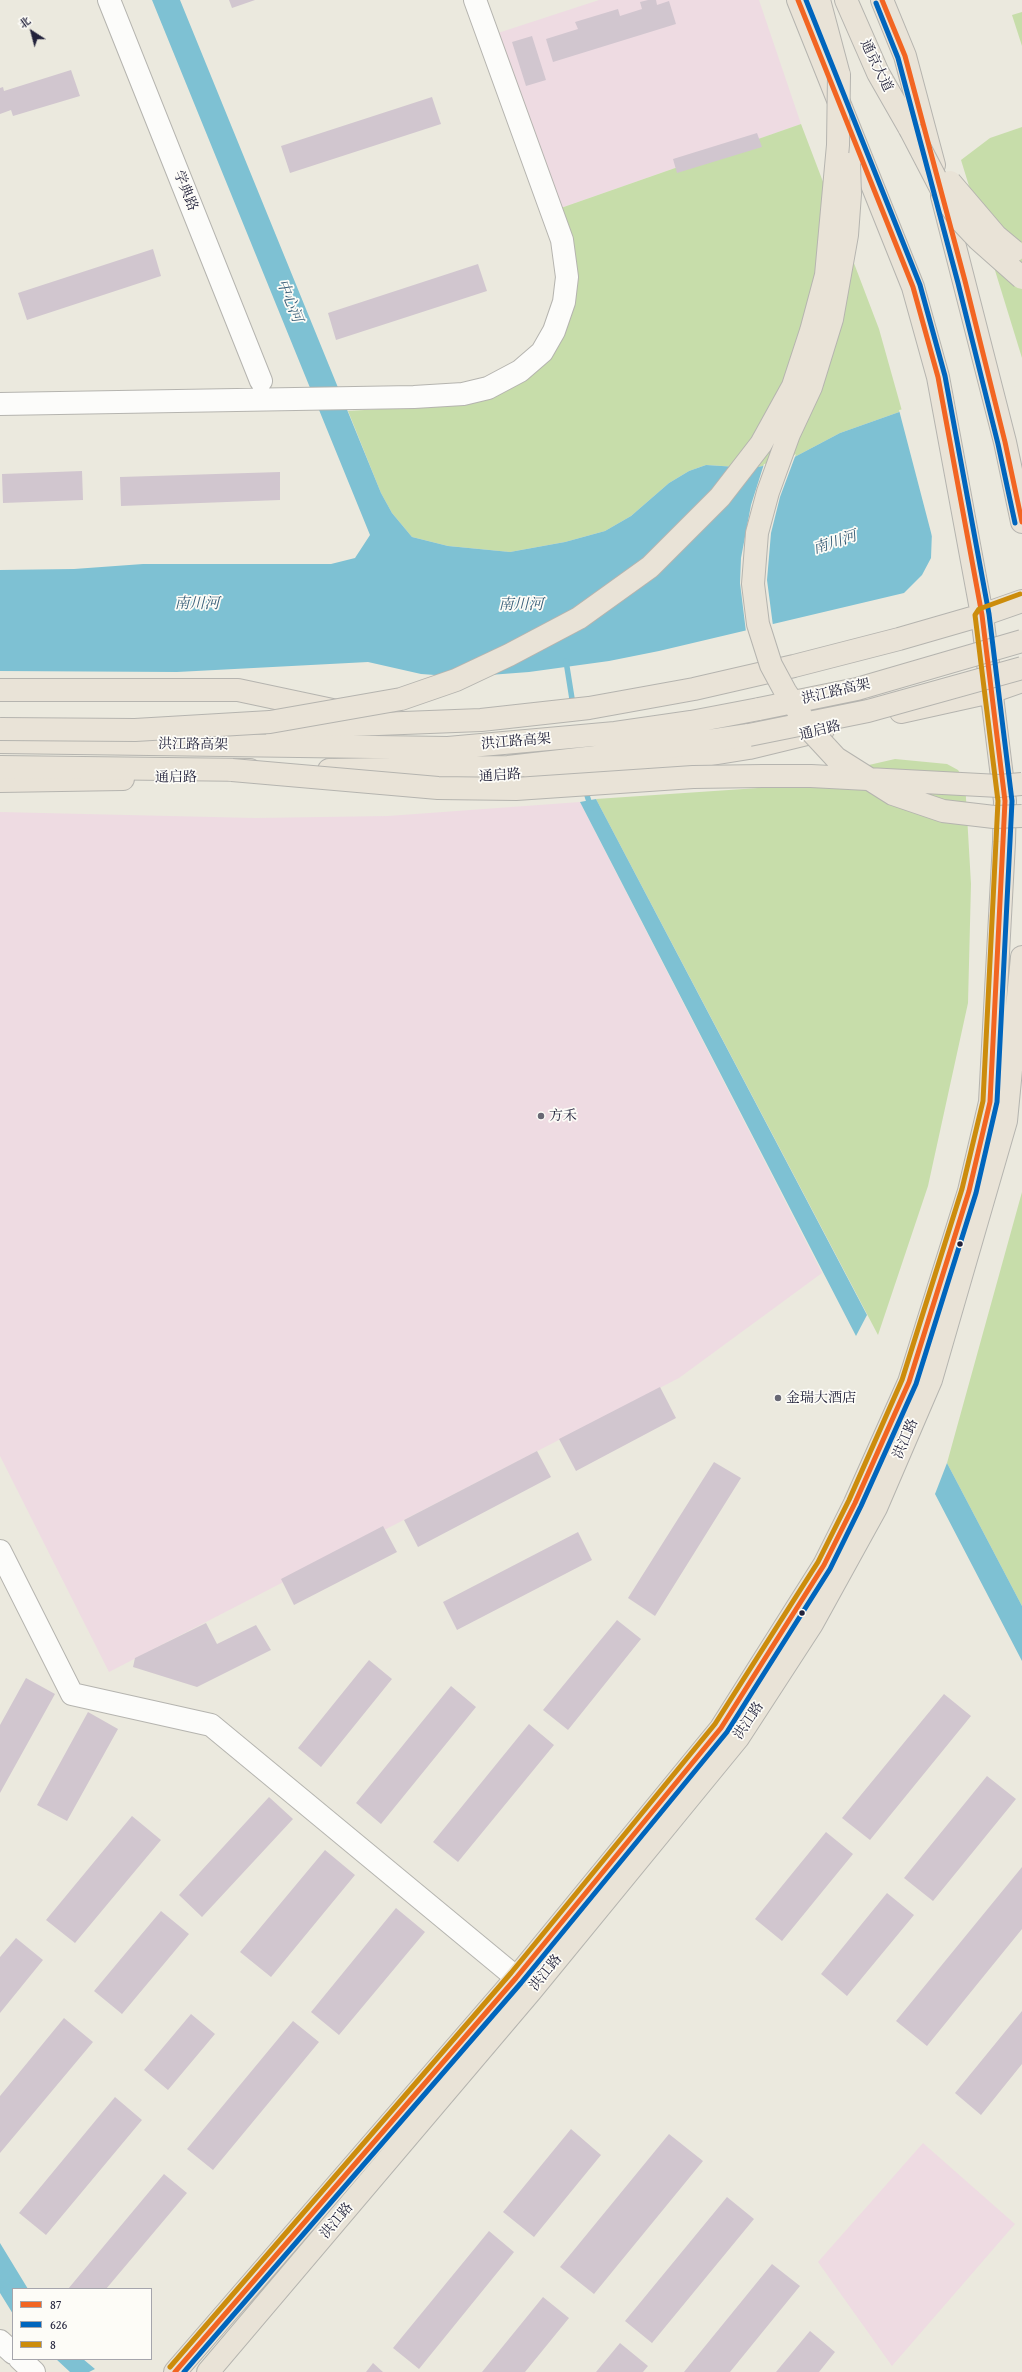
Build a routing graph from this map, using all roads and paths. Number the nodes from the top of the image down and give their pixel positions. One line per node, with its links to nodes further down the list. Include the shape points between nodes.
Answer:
1 (109, 0): 11 (street, 学典路)
2 (475, 0): 12 (street, via 562,240 567,277 564,302 554,331 542,352 520,371 488,388 463,394)
3 (798, 0): 15 (main road, via 913,287 938,377)
4 (819, 0): 7 (main road)
5 (846, 0): 8 (main road, 通京大道, via 878,73)
6 (882, 0): 13 (main road, 通京大道, via 905,56 1005,442)
7 (839, 75): 22 (main road, bridge, via 838,152 826,275 793,386 761,444 724,491 650,567 579,618 516,652 456,680 401,699 270,722 135,730); 29 (main road, bridge, via 849,152 850,194 847,235 832,319 811,387 789,434 768,492 757,533 753,584 758,624 771,665 785,691 811,731 836,758 893,794 943,811 994,817)
8 (910, 129): 9 (main road, bridge, via 963,198 996,236); 10 (main road, bridge, via 949,204 961,221)
9 (1022, 258)
10 (1022, 278)
11 (261, 382)
12 (0, 404)
13 (1022, 522)
14 (1022, 601): 15 (main road)
15 (982, 615): 20 (main road); 21 (main road, via 899,639 694,689 589,708 481,720)
16 (1022, 641): 24 (main road, 洪江路高架, bridge, via 856,689 691,722 541,740 448,748)
17 (1022, 668): 26 (main road, 洪江路高架, bridge, via 860,713 749,736 622,754 508,766 376,770)
18 (1022, 681): 20 (main road, 通启路)
19 (0, 690): 21 (main road, via 238,690 369,719)
20 (991, 692): 27 (main road, 通启路, via 749,748 631,767 469,778 224,777); 32 (main road, 洪江路, via 1005,800 990,1102 969,1191 909,1382 824,1565 749,1686 721,1728)
21 (425, 722): 23 (main road, via 52,737)
22 (0, 729)
23 (0, 736)
24 (0, 742)
25 (0, 767): 26 (main road, 洪江路高架)
26 (232, 770): 28 (main road, bridge, via 438,788 516,789 693,777 763,776 811,776 984,786)
27 (0, 781)
28 (1022, 784)
29 (1022, 816)
30 (1022, 957): 32 (main road, 洪江路, via 1006,1121 931,1380 876,1508 812,1624 738,1738)
31 (0, 1551): 32 (street, via 72,1694 211,1725)
32 (524, 1984): 37 (main road, 洪江路); 38 (main road, 洪江路)
33 (0, 2341): 34 (street)
34 (12, 2352)
35 (21, 2360): 36 (street)
36 (34, 2372)
37 (175, 2372)
38 (208, 2372)

